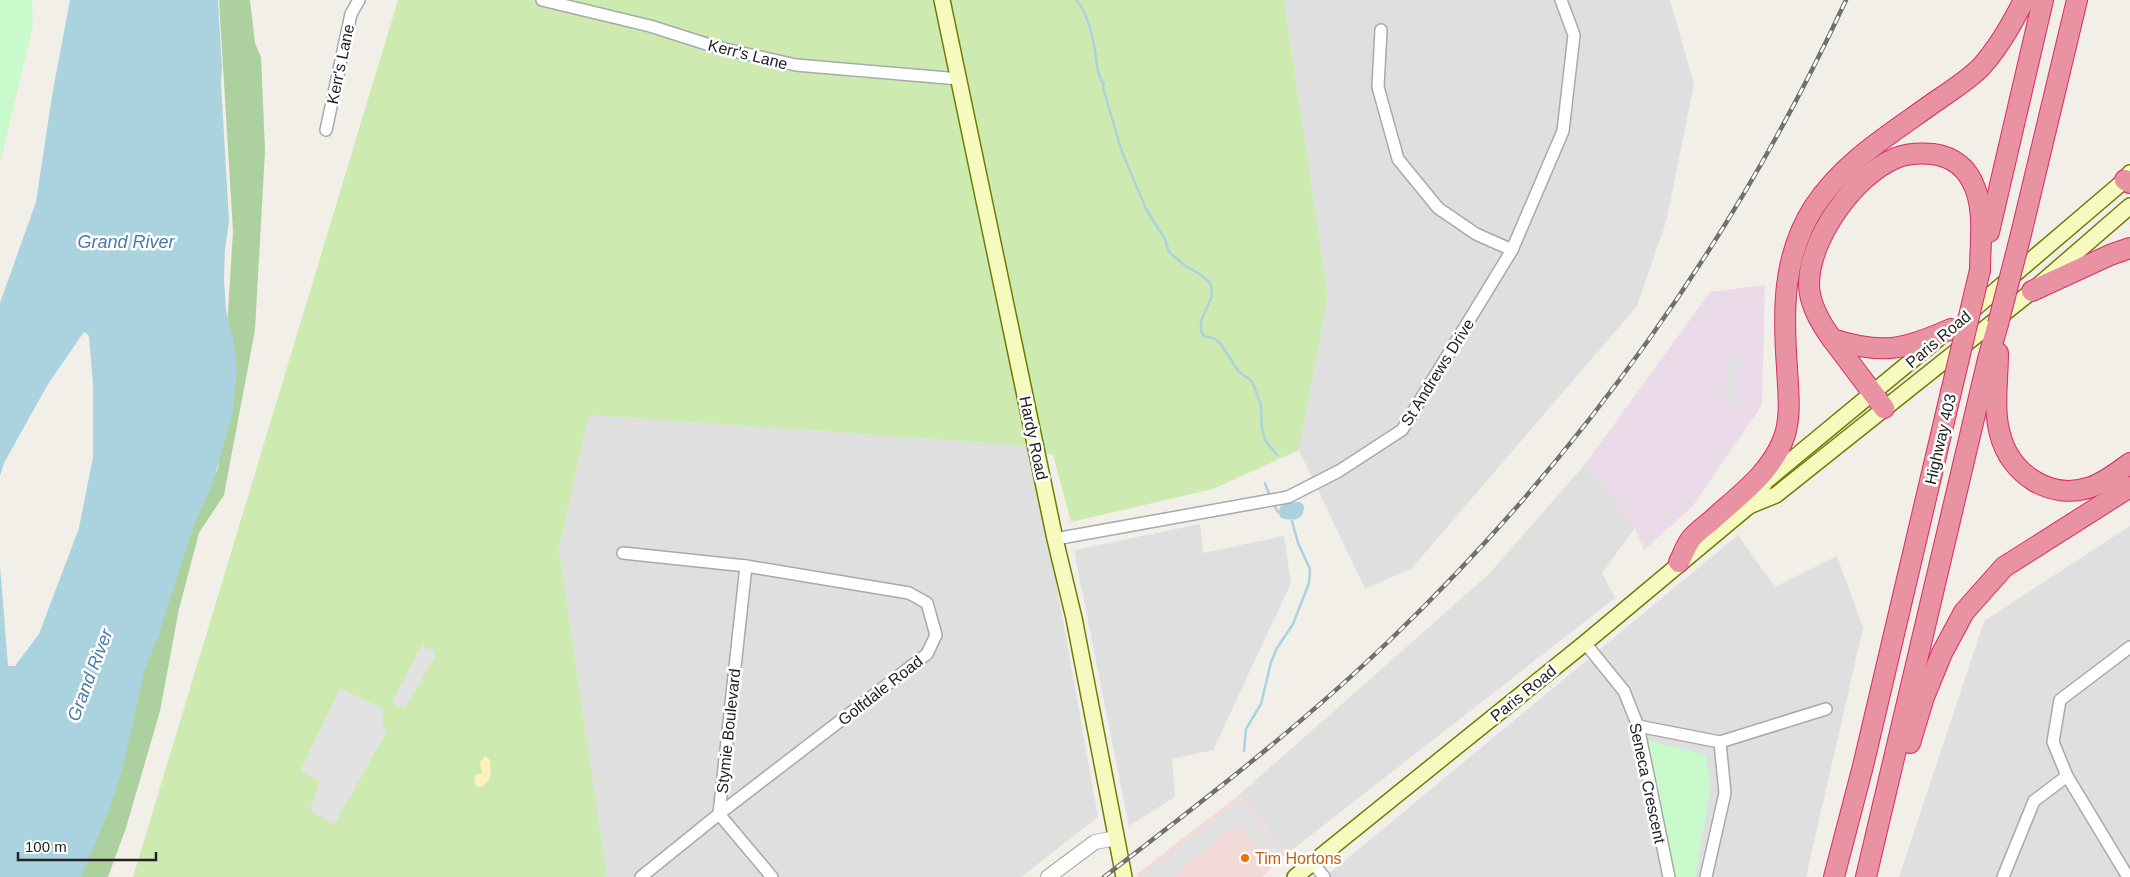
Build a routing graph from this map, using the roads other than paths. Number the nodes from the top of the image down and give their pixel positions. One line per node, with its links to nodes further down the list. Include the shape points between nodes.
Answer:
1 (359, 0): 10 (street, Kerr's Lane, via 351,14)
2 (542, 0): 9 (street, Kerr's Lane, via 796,65)
3 (942, 0): 9 (main road, Hardy Road)
4 (1561, 0): 14 (street, St Andrews Drive, via 1574,35 1564,131)
5 (2024, 0): 25 (highway, via 2001,43 1980,68 1857,158 1834,179 1813,208 1798,238 1786,287 1784,330 1788,422 1784,439 1775,457 1752,484 1691,539)
6 (2043, 0): 15 (highway, Highway 403)
7 (2077, 0): 19 (highway, bridge)
8 (1381, 30): 14 (street, via 1378,87 1398,159 1438,208 1476,234)
9 (959, 79): 23 (main road, Hardy Road)
10 (326, 130)
11 (2128, 179): 17 (main road, Paris Road)
12 (2130, 206): 16 (main road, Paris Road)
13 (2130, 248): 16 (highway)
14 (1512, 250): 23 (street, St Andrews Drive, via 1402,430 1340,471 1288,497)
15 (1980, 270): 18 (highway, via 1981,206 1964,168 1940,155 1919,153 1895,159 1879,168 1852,192 1832,218 1816,250 1809,284 1811,298); 45 (highway, Highway 403, bridge)
16 (2032, 291): 20 (main road, Paris Road)
17 (1951, 329): 18 (highway, via 1920,343 1883,350); 20 (main road, Paris Road)
18 (1832, 339): 20 (highway)
19 (1993, 356): 21 (highway, via 1998,422 2006,450 2022,472 2046,487 2073,490 2100,483); 35 (highway, Highway 403)
20 (1878, 401): 25 (main road, Paris Road, via 1776,496 1749,506)
21 (2130, 463)
22 (2130, 487): 35 (highway, via 2004,567 1964,612 1924,697 1888,811)
23 (1055, 539): 34 (main road, Hardy Road, via 1076,628)
24 (623, 553): 26 (street, Golfdale Road)
25 (1679, 562): 27 (main road, Paris Road)
26 (746, 566): 33 (street, Stymie Boulevard); 33 (street, Golfdale Road, via 909,593 927,603 936,635 927,654)
27 (1585, 643): 30 (street, Seneca Crescent, via 1624,691); 36 (main road, Paris Road)
28 (2130, 647): 32 (street, via 2060,700 2053,742)
29 (1826, 709): 31 (street)
30 (1638, 726): 31 (street); 43 (street, Seneca Crescent)
31 (1720, 742): 44 (street, via 1725,793)
32 (2067, 776): 47 (street, via 2034,801); 48 (street)
33 (719, 814): 37 (street, Golfdale Road); 38 (street, Stymie Boulevard)
34 (1116, 838): 39 (street, via 1095,842); 40 (main road, Hardy Road)
35 (1874, 839): 46 (highway, Highway 403)
36 (1312, 863): 41 (main road, Paris Road); 42 (street)
37 (641, 877)
38 (772, 877)
39 (1048, 877)
40 (1124, 877)
41 (1295, 877)
42 (1324, 877)
43 (1668, 877)
44 (1706, 877)
45 (1834, 877)
46 (1866, 877)
47 (2003, 877)
48 (2128, 877)

